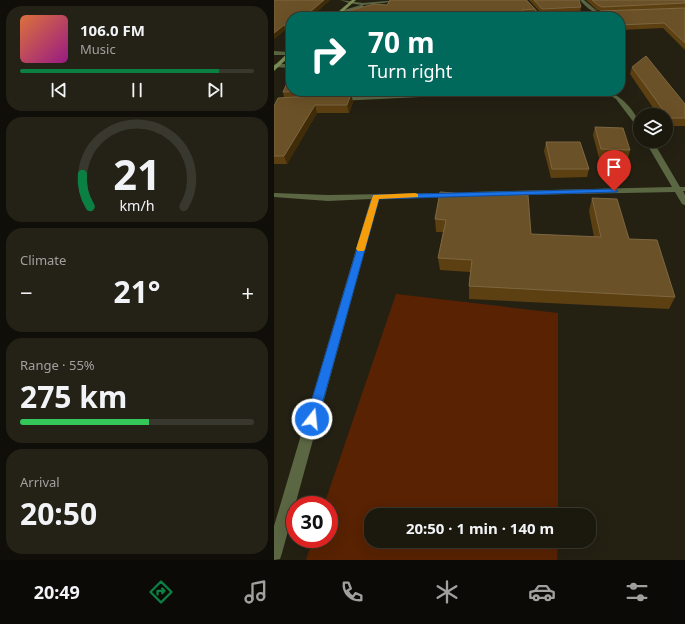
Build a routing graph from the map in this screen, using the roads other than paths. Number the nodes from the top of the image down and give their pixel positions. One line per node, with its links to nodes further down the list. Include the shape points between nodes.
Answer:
1 (342, 0): 5 (street)
2 (397, 0): 6 (street)
3 (526, 0): 9 (street)
4 (582, 0): 10 (street)
5 (353, 2): 6 (street); 7 (main road)
6 (370, 4): 8 (street)
7 (340, 12)
8 (342, 12)
9 (537, 12)
10 (595, 12)
11 (274, 53): 12 (street)
12 (286, 53)
13 (286, 57): 15 (main road)
14 (286, 67): 15 (street)
15 (275, 68)
16 (406, 96): 18 (street)
17 (615, 96): 19 (street)
18 (329, 100)
19 (633, 118)
20 (654, 148): 21 (street)
21 (681, 189): 23 (street); 24 (street)
22 (274, 195): 23 (street)
23 (376, 197): 25 (street)
24 (685, 202)
25 (274, 553)

